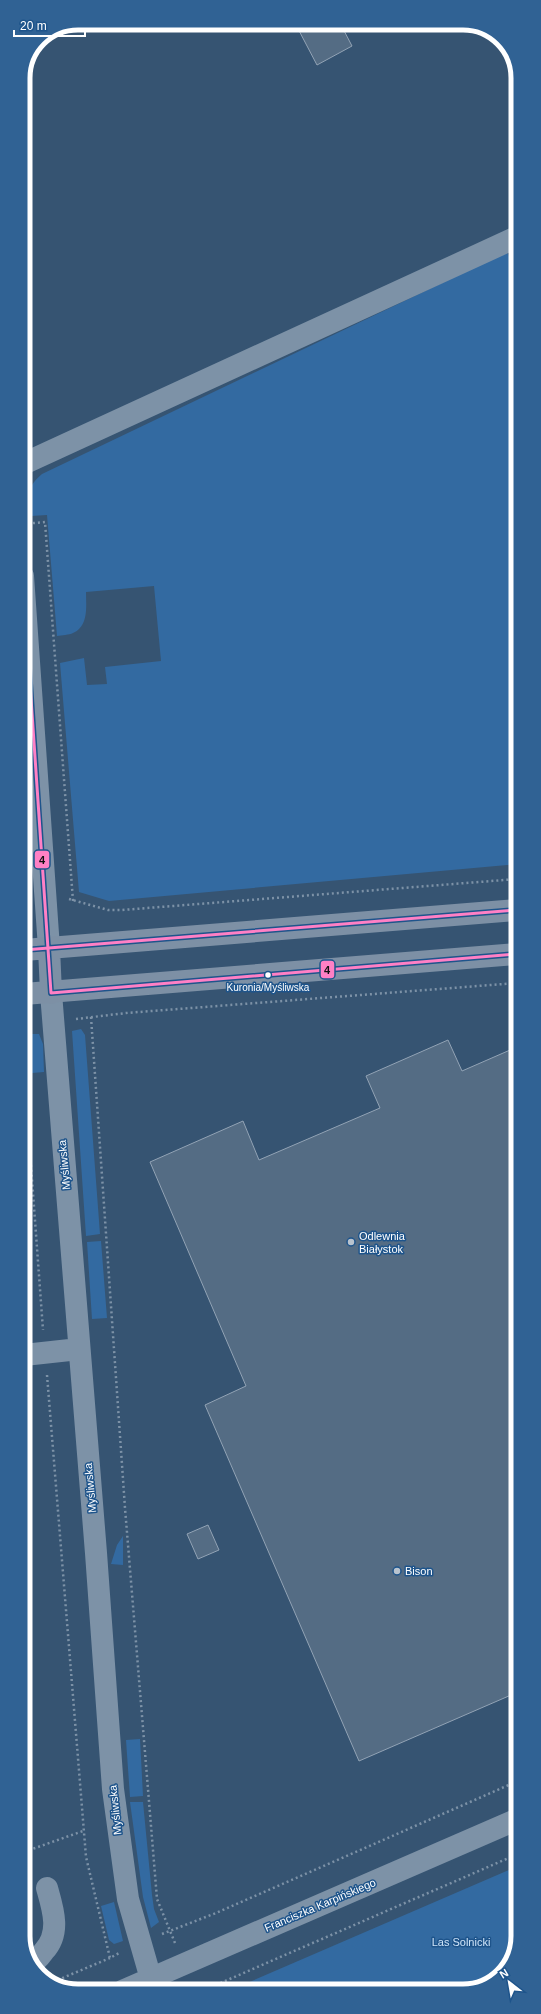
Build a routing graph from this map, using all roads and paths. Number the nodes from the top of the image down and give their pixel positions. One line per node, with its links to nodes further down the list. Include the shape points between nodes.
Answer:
1 (511, 240): 2 (street)
2 (30, 461)
3 (30, 523): 5 (path, via 45,522 73,900 108,910 122,910)
4 (30, 676): 7 (street)
5 (511, 879)
6 (511, 910): 7 (main road)
7 (49, 948): 8 (main road); 11 (main road)
8 (30, 950)
9 (511, 954): 11 (main road)
10 (511, 983): 13 (path)
11 (51, 992): 12 (main road); 14 (street, Myśliwska)
12 (30, 994)
13 (91, 1017): 14 (path); 26 (path, via 125,1508 157,1899)
14 (53, 1023): 15 (path); 17 (street, Myśliwska)
15 (30, 1025)
16 (30, 1151): 18 (path)
17 (79, 1349): 18 (street); 27 (street, Myśliwska, via 112,1789 128,1899)
18 (45, 1353): 19 (street); 22 (path)
19 (30, 1355)
20 (511, 1784): 26 (path)
21 (511, 1822): 30 (street, Franciszka Karpińskiego)
22 (83, 1831): 23 (path); 28 (path, via 86,1857)
23 (30, 1850)
24 (511, 1857): 35 (path)
25 (47, 1888): 29 (street, via 55,1926 49,1946)
26 (170, 1931): 27 (path); 30 (path)
27 (140, 1943): 28 (path); 31 (street, Myśliwska)
28 (110, 1958): 32 (path)
29 (36, 1960)
30 (183, 1964): 31 (street, Franciszka Karpińskiego); 34 (path)
31 (151, 1979): 33 (street, Franciszka Karpińskiego)
32 (59, 1980)
33 (139, 1984)
34 (193, 1984)
35 (218, 1984)

